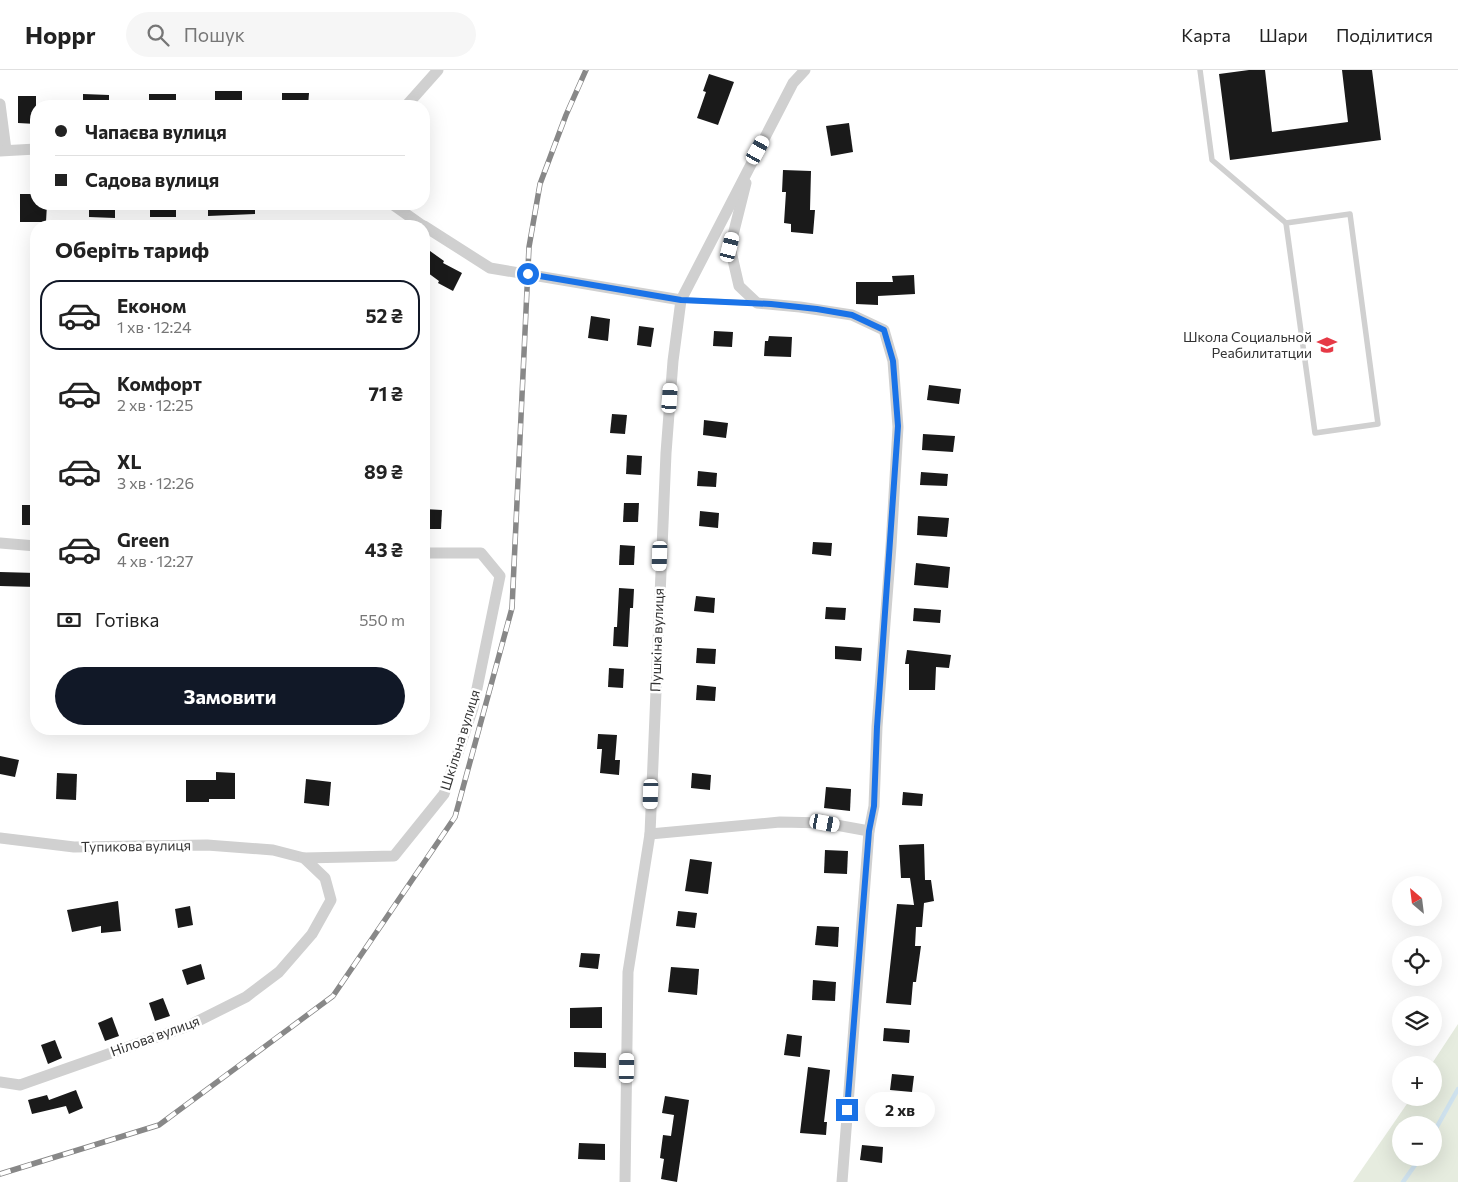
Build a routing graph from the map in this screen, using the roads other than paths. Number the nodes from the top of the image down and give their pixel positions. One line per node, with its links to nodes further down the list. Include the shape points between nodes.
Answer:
1 (438, 70): 4 (street)
2 (805, 70): 8 (street, Пушкіна вулиця, via 793,82)
3 (1200, 70): 11 (lane, via 1212,160)
4 (411, 100)
5 (0, 104): 6 (street)
6 (3, 150): 7 (street)
7 (30, 150)
8 (750, 165): 13 (street, Пушкіна вулиця); 14 (street, via 730,247 739,286)
9 (401, 210): 10 (street)
10 (415, 220)
11 (1286, 223): 11 (lane, via 1315,433 1378,424 1350,214)
12 (430, 230): 13 (street, via 490,268)
13 (681, 300): 14 (lane); 19 (street, Пушкіна вулиця, via 666,454)
14 (757, 303): 18 (street, via 852,315 884,330 893,361 898,426 874,806)
15 (0, 543): 16 (street)
16 (30, 546)
17 (430, 552): 22 (street, Шкільна вулиця, via 481,553 500,576 473,708 444,794 394,856)
18 (869, 831): 19 (street, via 825,823 780,822); 25 (street)
19 (650, 834): 24 (street, Пушкіна вулиця, via 628,972)
20 (0, 838): 21 (street, Тупикова вулиця, via 74,847 207,844)
21 (273, 850): 22 (street, Нілова вулиця)
22 (304, 858): 23 (street, Нілова вулиця, via 325,878 331,900 312,934 279,972 246,997 188,1026 20,1085)
23 (0, 1082)
24 (625, 1182)
25 (842, 1182)

